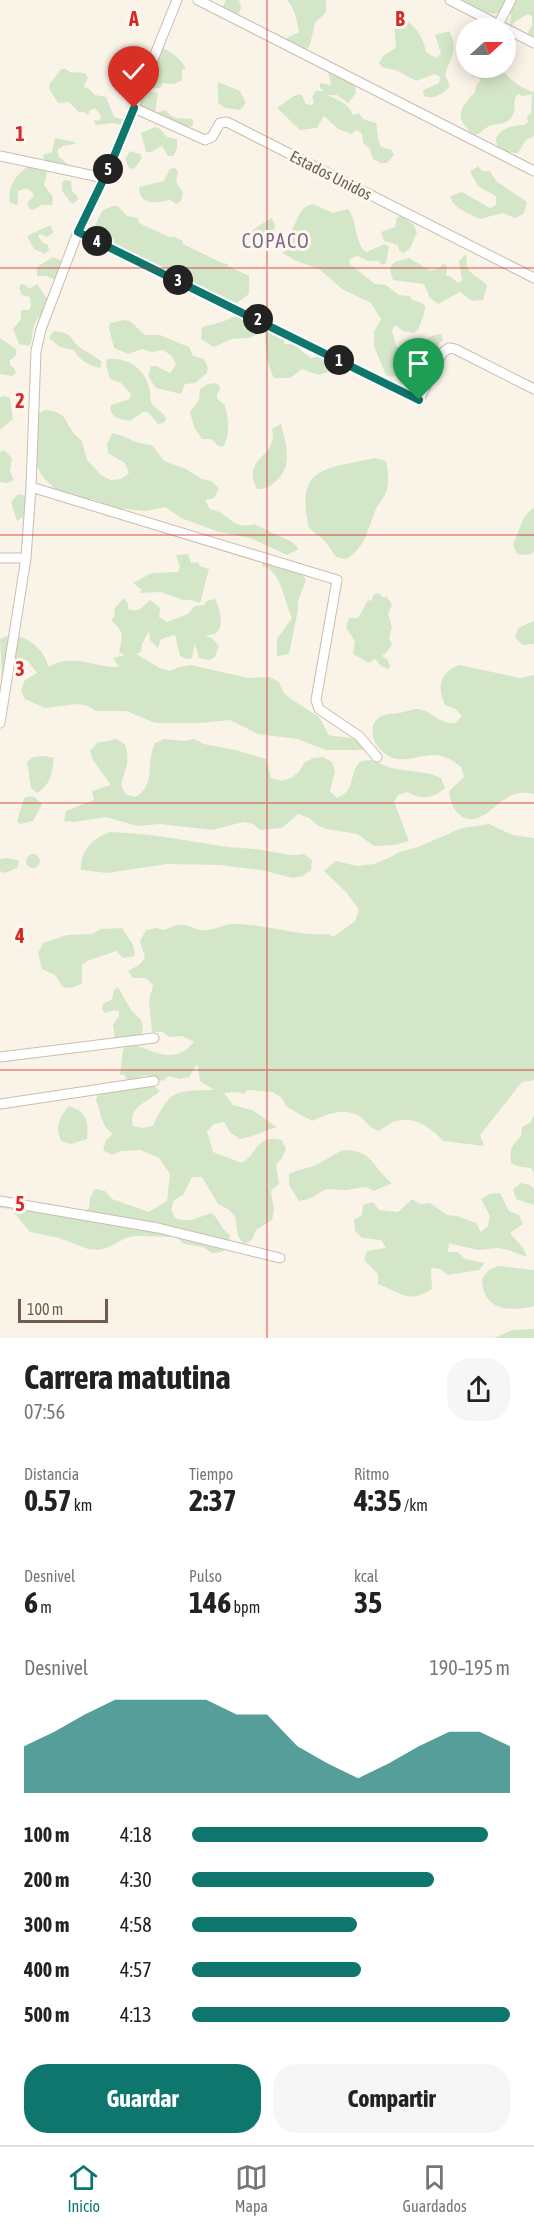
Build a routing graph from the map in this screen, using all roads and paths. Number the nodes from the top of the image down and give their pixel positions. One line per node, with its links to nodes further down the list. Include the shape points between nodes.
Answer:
1 (177, 0): 9 (street)
2 (198, 0): 11 (street)
3 (450, 0): 5 (street)
4 (511, 0): 6 (street)
5 (485, 18)
6 (502, 18)
7 (516, 34): 8 (street)
8 (534, 43)
9 (134, 108): 12 (street); 14 (street, Estados Unidos, via 206,140 220,123 227,122)
10 (0, 156): 12 (street)
11 (534, 171)
12 (104, 178): 13 (street)
13 (78, 232): 15 (street, via 419,400 442,353 449,348); 16 (street, via 36,351)
14 (534, 278)
15 (534, 389)
16 (31, 487): 18 (street); 20 (street, via 337,580 316,700 319,709 359,736)
17 (0, 558): 18 (street)
18 (26, 558): 19 (street)
19 (0, 723)
20 (377, 757)
21 (154, 1038): 22 (street)
22 (0, 1057)
23 (154, 1081): 24 (street)
24 (0, 1104)
25 (0, 1202): 26 (street, via 158,1228)
26 (280, 1258)

